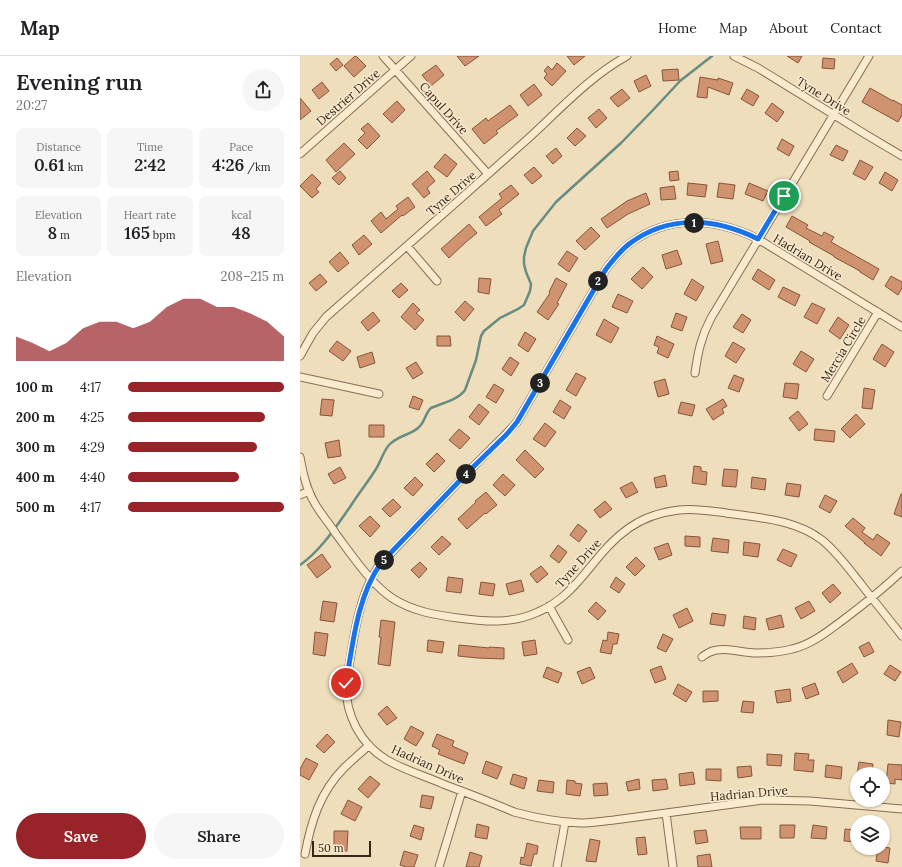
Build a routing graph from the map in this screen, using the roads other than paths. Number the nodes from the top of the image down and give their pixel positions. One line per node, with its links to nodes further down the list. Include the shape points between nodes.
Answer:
1 (383, 56): 6 (street, Capul Drive)
2 (411, 56): 6 (street, Destrier Drive)
3 (627, 56): 10 (street, Tyne Drive, via 601,72)
4 (734, 56): 7 (street, Tyne Drive)
5 (869, 56): 7 (street)
6 (395, 70): 8 (street, Destrier Drive); 10 (street, Capul Drive)
7 (833, 114): 9 (street, Tyne Drive); 11 (street)
8 (300, 154)
9 (902, 156)
10 (488, 174): 12 (street, Tyne Drive)
11 (758, 239): 14 (street, Hadrian Drive); 17 (street, via 710,318 699,347); 25 (street, Hadrian Drive, via 716,224 680,223 644,234 624,248 606,269 517,422 381,563)
12 (407, 246): 13 (street); 16 (street, Tyne Drive, via 320,324)
13 (437, 281)
14 (878, 312): 15 (street, Hadrian Drive); 20 (street, Mercia Circle)
15 (902, 327)
16 (300, 356)
17 (696, 373)
18 (300, 377): 19 (street)
19 (379, 394)
20 (827, 396)
21 (300, 457): 22 (street, Tyne Drive)
22 (309, 491): 23 (street); 25 (street, Tyne Drive, via 320,512)
23 (300, 495)
24 (902, 571): 26 (street)
25 (371, 579): 27 (street, Tyne Drive, via 383,592 402,605 424,613 487,622 529,616); 31 (street, Hadrian Drive, via 361,606 346,683 348,708 353,722)
26 (872, 598): 27 (street, Tyne Drive, via 834,551 823,541 798,527 770,519 682,510 656,515 629,528 605,549 569,592); 28 (street, Tyne Drive); 30 (street, via 828,631 801,646 755,653 716,650)
27 (549, 606): 29 (street)
28 (902, 636)
29 (568, 640)
30 (702, 656)
31 (369, 745): 32 (street, Hadrian Drive, via 387,760); 36 (street, via 343,769 319,803)
32 (462, 791): 35 (street, Hadrian Drive, via 514,812); 37 (street)
33 (902, 809): 34 (street, Hadrian Drive, via 810,801 763,800)
34 (666, 813): 35 (street, Hadrian Drive, via 582,823); 39 (street)
35 (565, 822): 38 (street)
36 (305, 854)
37 (439, 867)
38 (557, 867)
39 (673, 867)

